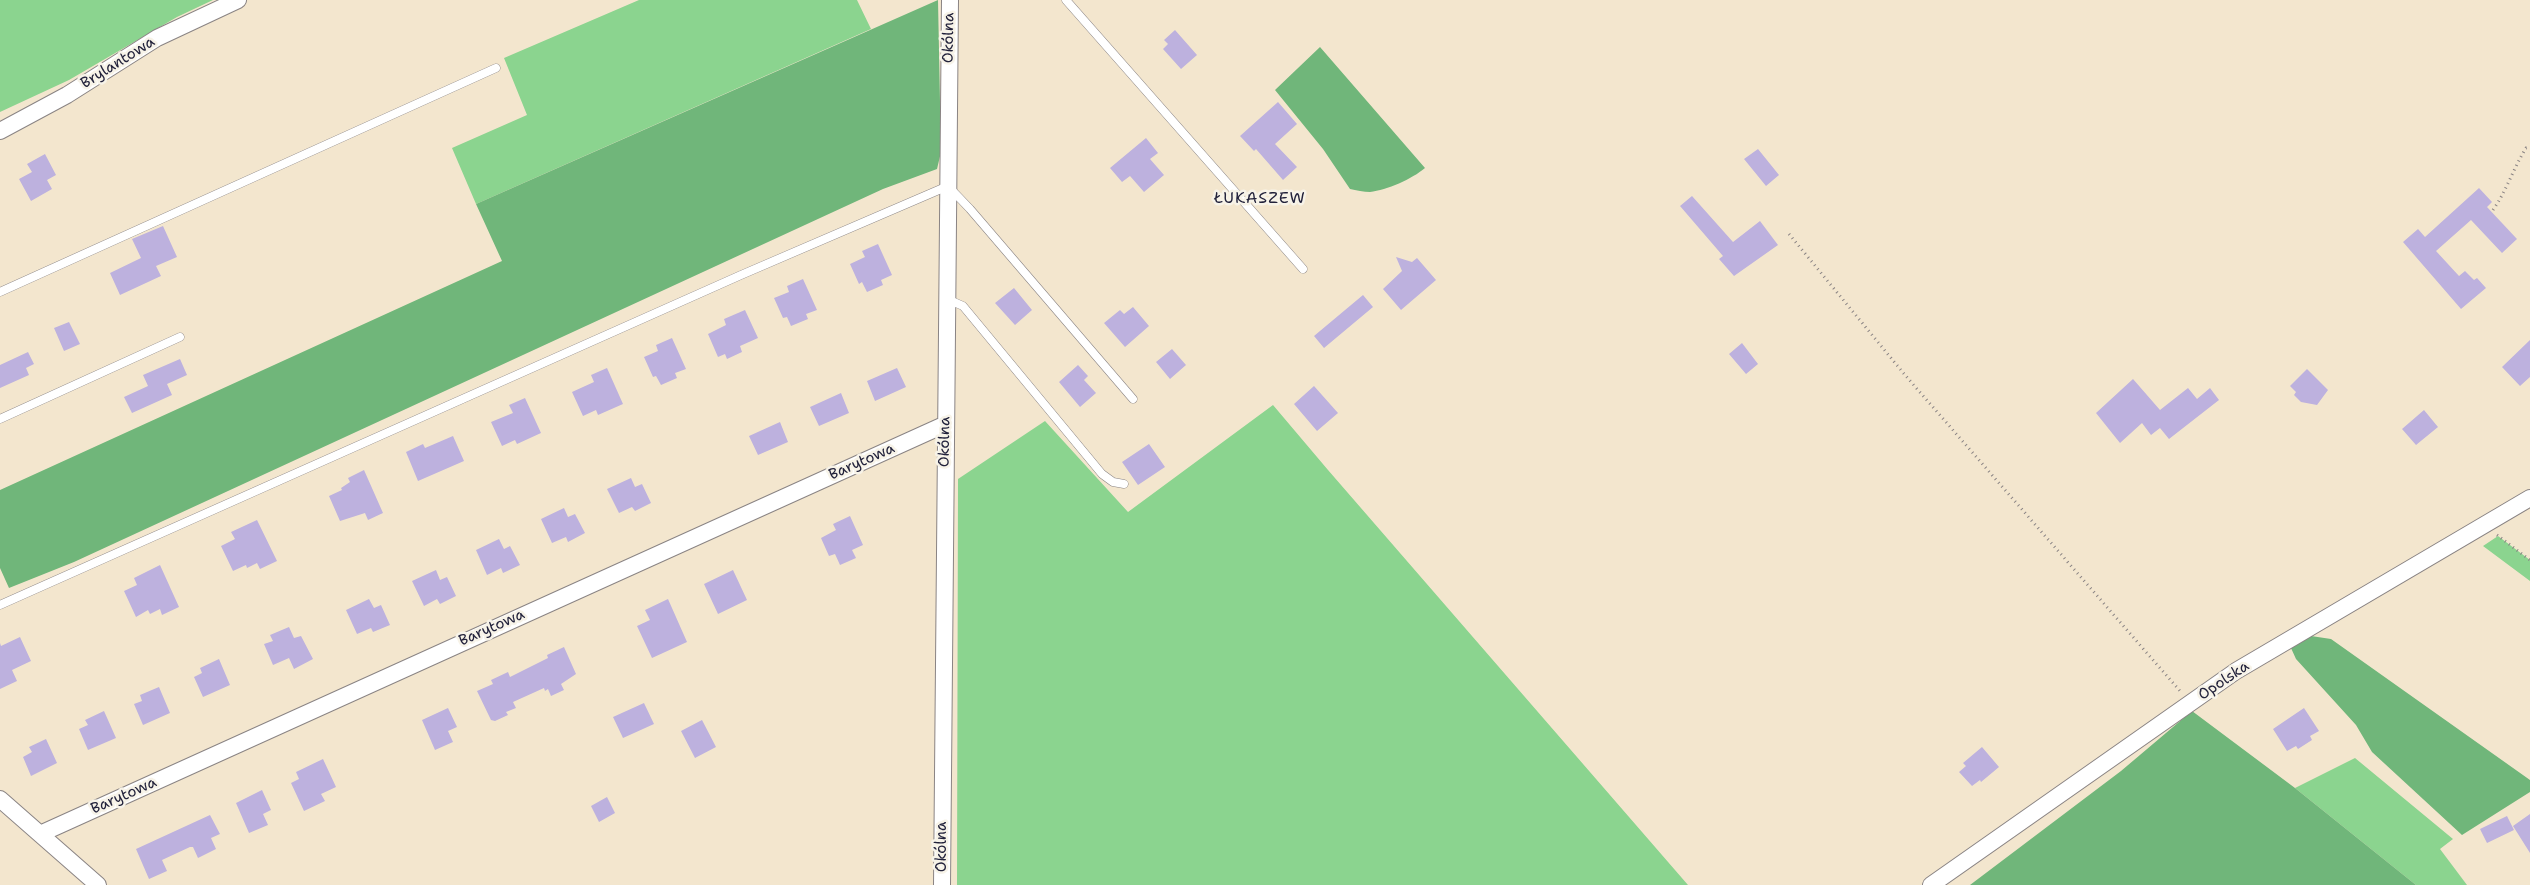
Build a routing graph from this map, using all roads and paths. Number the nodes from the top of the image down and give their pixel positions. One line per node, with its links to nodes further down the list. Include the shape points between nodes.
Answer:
1 (238, 0): 5 (street, Brylantowa, via 157,38 67,95)
2 (950, 0): 7 (street, Okólna)
3 (1066, 0): 10 (lane)
4 (496, 68): 11 (lane)
5 (0, 131)
6 (2530, 147): 8 (path, via 2526,148 2513,169 2506,191)
7 (948, 186): 12 (street, Okólna); 14 (lane); 21 (lane)
8 (2493, 210)
9 (1789, 234): 22 (path, via 1905,374)
10 (1304, 269)
11 (0, 292)
12 (947, 299): 16 (street, Okólna); 17 (lane, via 963,306 1102,474 1113,482)
13 (180, 337): 15 (lane)
14 (1133, 399)
15 (0, 419)
16 (946, 424): 24 (street, Barytowa); 26 (street, Okólna)
17 (1124, 484)
18 (2530, 498): 19 (street, Opolska)
19 (2490, 521): 20 (path, via 2498,536); 22 (street, Opolska, via 2236,671)
20 (2530, 560)
21 (0, 605)
22 (2190, 703): 27 (street, Opolska)
23 (0, 799): 24 (street)
24 (40, 834): 25 (street)
25 (98, 885)
26 (942, 885)
27 (1931, 885)

